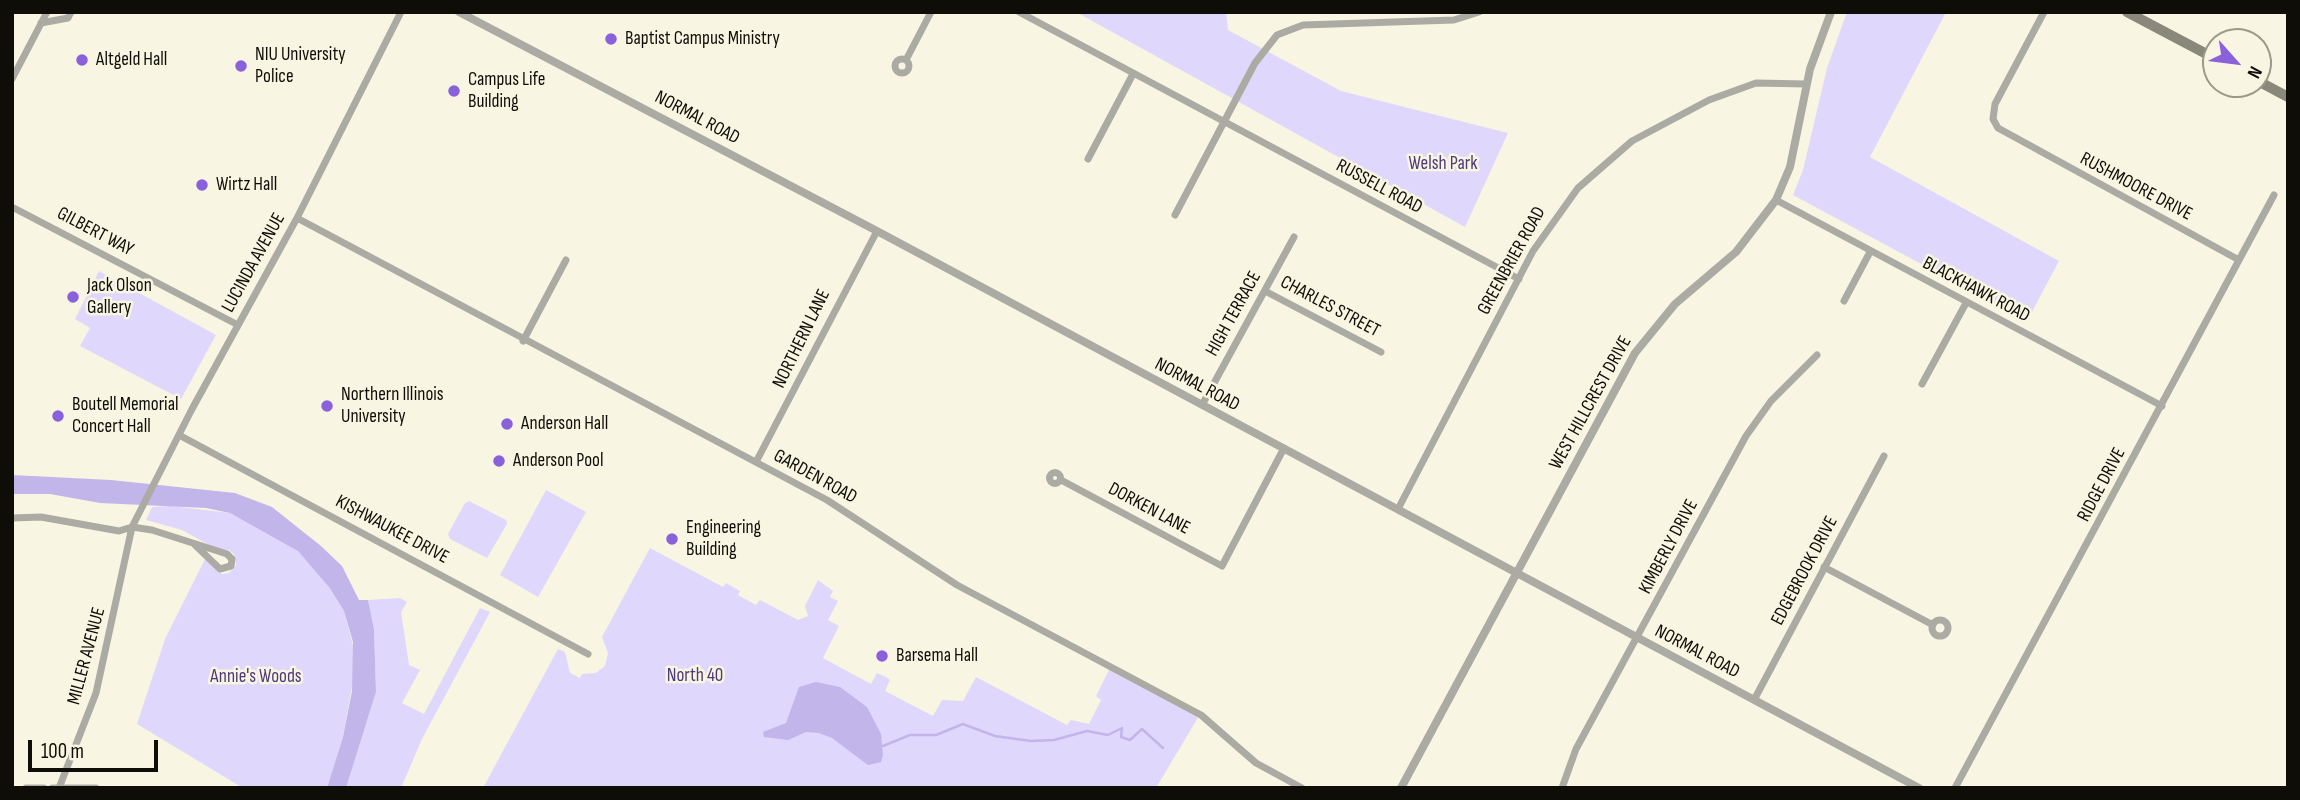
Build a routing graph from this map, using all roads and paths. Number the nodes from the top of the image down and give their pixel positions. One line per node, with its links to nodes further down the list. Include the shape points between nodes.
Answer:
1 (47, 12): 11 (street)
2 (71, 12): 11 (street, via 68,18)
3 (401, 12): 25 (street, LUCINDA AVENUE)
4 (460, 12): 26 (street, NORMAL ROAD)
5 (931, 12): 13 (street)
6 (1018, 12): 14 (street, RUSSELL ROAD)
7 (1479, 12): 19 (street, via 1454,20 1287,29 1262,51)
8 (1831, 12): 16 (street, WEST HILLCREST DRIVE)
9 (2044, 12): 30 (street, RUSHMOORE DRIVE, via 1994,110 1998,128)
10 (2127, 12): 12 (main road)
11 (41, 23): 15 (street)
12 (2202, 52)
13 (906, 60)
14 (1133, 74): 19 (street, RUSSELL ROAD); 20 (street)
15 (12, 79)
16 (1806, 84): 22 (street, WEST HILLCREST DRIVE, via 1790,167); 31 (street, GREENBRIER ROAD, via 1744,86 1697,105 1632,141 1602,164 1562,206)
17 (2272, 88): 18 (main road)
18 (2288, 97)
19 (1225, 121): 24 (street); 31 (street, RUSSELL ROAD)
20 (1088, 159)
21 (2274, 195): 30 (street, RIDGE DRIVE)
22 (1776, 201): 28 (street, BLACKHAWK ROAD); 52 (street, WEST HILLCREST DRIVE, via 1736,252 1675,304 1640,347)
23 (12, 207): 35 (street, GILBERT WAY)
24 (1175, 215)
25 (297, 218): 35 (street, LUCINDA AVENUE); 36 (street, GARDEN ROAD)
26 (877, 231): 40 (street, NORMAL ROAD); 45 (street, NORTHERN LANE)
27 (1294, 237): 32 (street, HIGH TERRACE)
28 (1870, 251): 33 (street); 34 (street, BLACKHAWK ROAD)
29 (566, 260): 36 (street)
30 (2239, 260): 41 (street, RIDGE DRIVE)
31 (1519, 279): 47 (street, GREENBRIER ROAD)
32 (1265, 291): 37 (street, CHARLES STREET); 40 (street, HIGH TERRACE)
33 (1844, 301)
34 (1966, 303): 39 (street); 41 (street, BLACKHAWK ROAD)
35 (238, 324): 42 (street, LUCINDA AVENUE)
36 (523, 341): 45 (street, GARDEN ROAD)
37 (1381, 352)
38 (1817, 355): 54 (street, KIMBERLY DRIVE, via 1756,420)
39 (1922, 384)
40 (1202, 405): 43 (street, NORMAL ROAD)
41 (2162, 406): 65 (street, RIDGE DRIVE)
42 (179, 435): 49 (street, LUCINDA AVENUE); 55 (street, KISHWAUKEE DRIVE)
43 (1284, 448): 46 (street, DORKEN LANE, via 1222,566); 47 (street, NORMAL ROAD)
44 (1884, 456): 51 (street, EDGEBROOK DRIVE)
45 (756, 462): 61 (street, GARDEN ROAD, via 870,527 957,584 1201,715 1256,762)
46 (1061, 480)
47 (1398, 509): 52 (street, NORMAL ROAD)
48 (12, 518): 49 (street, via 41,517 119,531)
49 (132, 527): 50 (street); 57 (street, MILLER AVENUE, via 100,679)
50 (195, 545): 50 (street, via 220,569 231,566 227,554)
51 (1825, 568): 53 (street); 56 (street, EDGEBROOK DRIVE)
52 (1515, 574): 54 (street, NORMAL ROAD); 62 (street, WEST HILLCREST DRIVE)
53 (1933, 625)
54 (1638, 638): 56 (street, NORMAL ROAD); 63 (street, KIMBERLY DRIVE, via 1568,767)
55 (588, 654)
56 (1754, 700): 64 (street, NORMAL ROAD)
57 (57, 787): 60 (street)
58 (26, 788): 59 (street)
59 (44, 788)
60 (96, 788)
61 (1302, 788)
62 (1401, 788)
63 (1562, 788)
64 (1919, 788)
65 (1955, 788)

